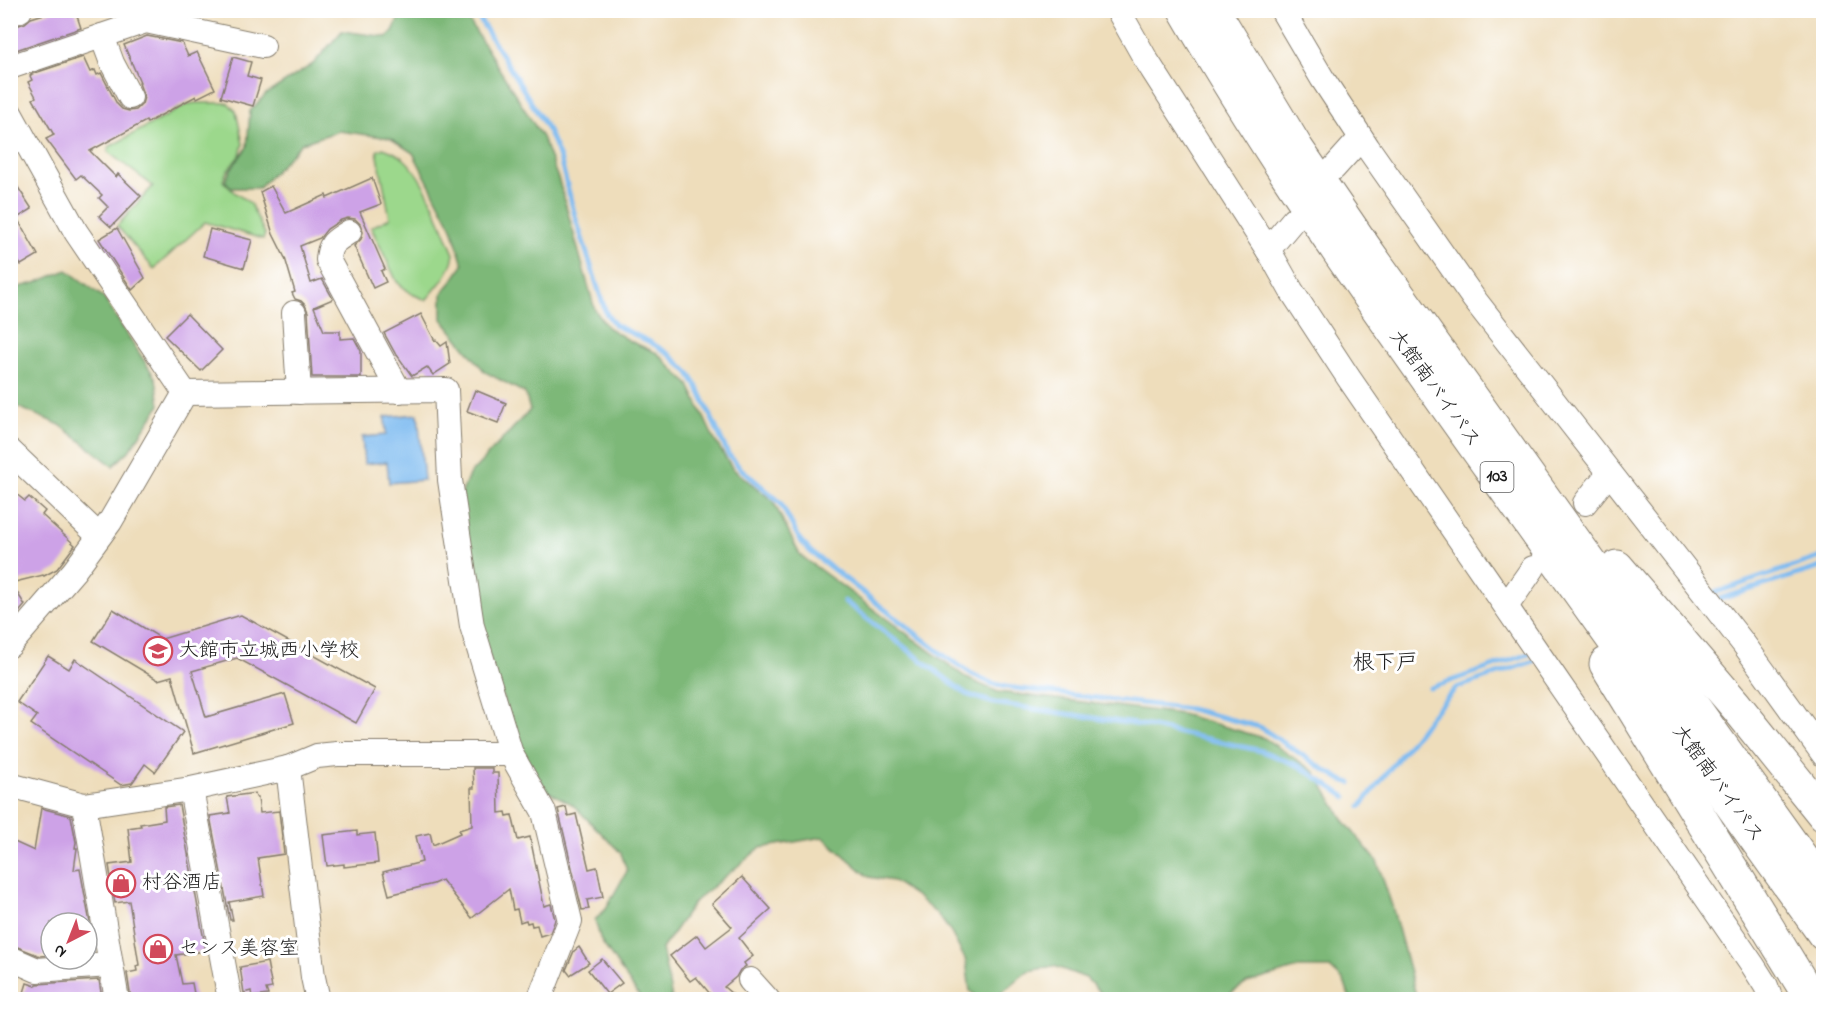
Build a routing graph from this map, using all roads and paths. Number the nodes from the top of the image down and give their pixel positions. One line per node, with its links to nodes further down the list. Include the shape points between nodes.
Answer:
1 (20, 10): 6 (street)
2 (1118, 10): 16 (street)
3 (1185, 10): 18 (highway, 大館南バイパス / 103, via 1277,161)
4 (1213, 10): 19 (highway, 大館南バイパス / 103, via 1298,149)
5 (1282, 10): 12 (street)
6 (10, 14)
7 (102, 36): 8 (street, via 146,21); 9 (street); 10 (street)
8 (263, 46)
9 (10, 67)
10 (130, 97)
11 (10, 113): 22 (street, via 76,232)
12 (1361, 138): 13 (street); 24 (street, via 1474,298)
13 (1334, 168)
14 (1294, 219): 16 (street)
15 (350, 232): 20 (street, via 328,249 328,260)
16 (1268, 250): 28 (street, via 1348,377)
17 (294, 313): 21 (street)
18 (1383, 318): 38 (highway, 大館南バイパス / 103); 48 (highway, via 1548,568)
19 (1438, 350): 36 (highway); 37 (highway, 大館南バイパス / 103)
20 (399, 391): 21 (street); 30 (street, via 446,390 450,480 472,626)
21 (299, 392): 22 (street)
22 (185, 393): 26 (street)
23 (10, 451): 26 (street)
24 (1609, 472): 25 (street); 31 (street, via 1743,643)
25 (1585, 503)
26 (99, 536): 29 (street, via 74,572)
27 (1533, 568): 28 (street)
28 (1507, 605): 47 (street, via 1752,964)
29 (10, 645)
30 (511, 754): 32 (street, via 337,754 317,756); 45 (street, via 544,812 570,921)
31 (1824, 755)
32 (288, 768): 34 (street); 44 (street)
33 (10, 785): 35 (street)
34 (191, 789): 35 (street); 43 (street)
35 (84, 805): 40 (street)
36 (1824, 815)
37 (1824, 889)
38 (1824, 934)
39 (10, 958): 40 (street, via 37,970)
40 (110, 965): 42 (street)
41 (750, 980): 46 (street)
42 (117, 999)
43 (230, 999)
44 (318, 999)
45 (542, 999)
46 (768, 999)
47 (1771, 999)
48 (1812, 999)

